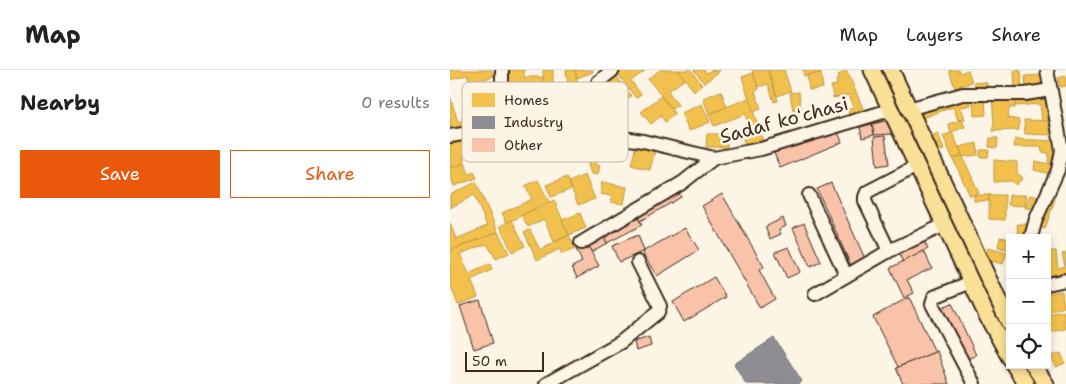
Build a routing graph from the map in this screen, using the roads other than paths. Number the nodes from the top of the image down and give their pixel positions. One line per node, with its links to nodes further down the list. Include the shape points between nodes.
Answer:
1 (613, 70): 5 (street)
2 (1047, 70): 6 (street)
3 (892, 72): 4 (main road); 7 (main road)
4 (875, 76): 8 (main road)
5 (598, 82)
6 (1051, 90): 7 (street, via 1025,94 963,94); 14 (street, via 1062,150 1058,170)
7 (908, 109): 23 (main road)
8 (890, 110): 10 (street, Sadaf koʻchasi, via 761,149); 11 (main road)
9 (628, 138): 10 (street, Sadaf koʻchasi)
10 (714, 158): 15 (street, via 682,183)
11 (917, 166): 13 (main road); 16 (street, via 867,192 864,197)
12 (809, 195): 18 (street)
13 (944, 225): 16 (street); 20 (main road)
14 (1032, 234)
15 (581, 242)
16 (889, 251): 18 (street)
17 (638, 262): 27 (street, via 660,306 658,312 621,342)
18 (846, 275): 22 (street)
19 (1066, 280): 21 (street)
20 (971, 282): 24 (main road); 28 (street, via 934,297 932,304)
21 (1051, 283)
22 (815, 294)
23 (1006, 316)
24 (1006, 352)
25 (1017, 369): 29 (main road)
26 (1037, 369): 30 (main road)
27 (546, 384)
28 (974, 384)
29 (1026, 384)
30 (1046, 384)

